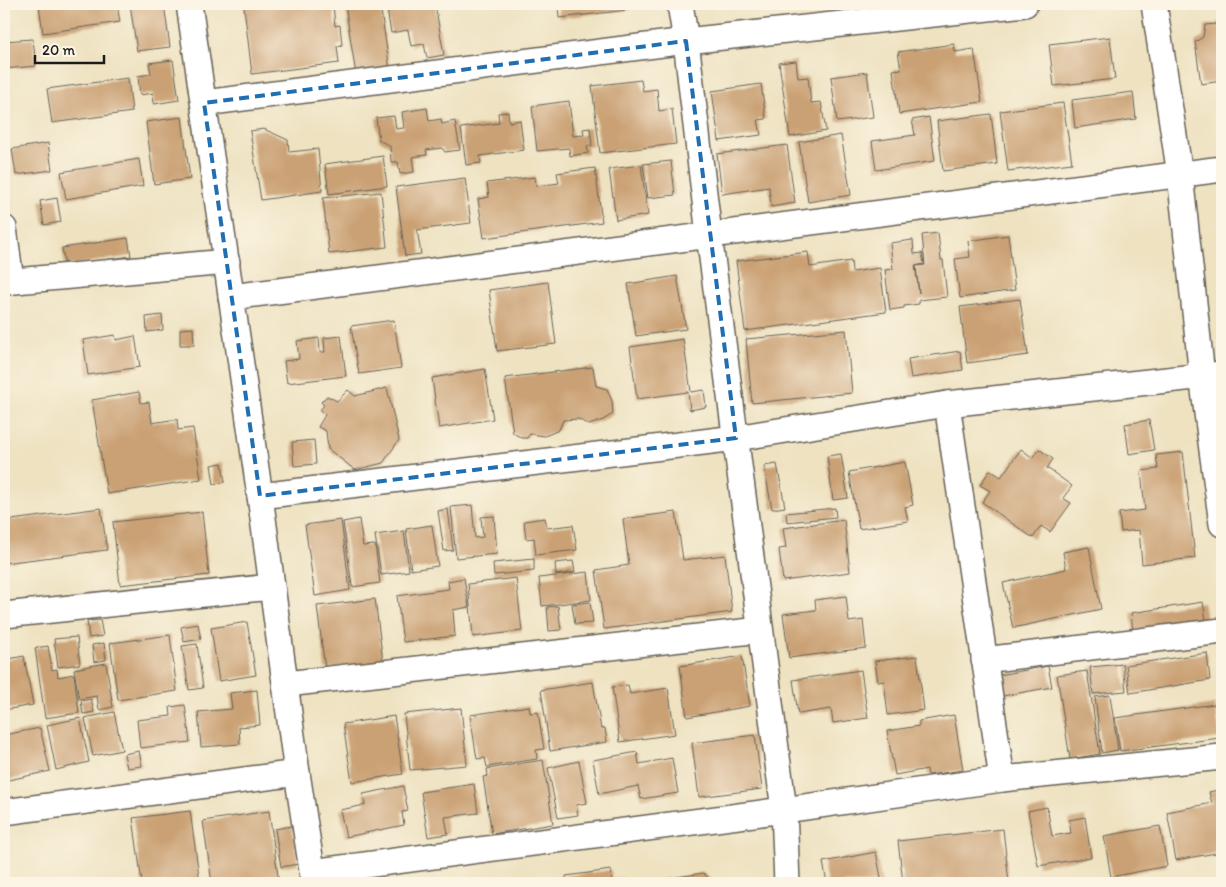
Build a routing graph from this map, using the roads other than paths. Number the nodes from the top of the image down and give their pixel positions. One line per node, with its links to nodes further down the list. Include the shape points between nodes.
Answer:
1 (190, 4): 6 (street)
2 (680, 4): 5 (street)
3 (1025, 4): 5 (street)
4 (1154, 4): 8 (street)
5 (686, 41): 6 (street); 10 (street)
6 (204, 103): 11 (street)
7 (1222, 169): 8 (street)
8 (1180, 175): 10 (street); 14 (street)
9 (4, 228): 12 (street)
10 (709, 234): 13 (street); 16 (street)
11 (227, 262): 12 (street); 13 (street)
12 (7, 282)
13 (231, 296): 17 (street)
14 (1212, 375): 15 (street); 18 (street)
15 (947, 404): 16 (street); 23 (street)
16 (736, 438): 17 (street); 21 (street)
17 (260, 496): 19 (street)
18 (1222, 524)
19 (271, 587): 20 (street); 24 (street)
20 (4, 615)
21 (760, 630): 24 (street); 28 (street)
22 (1222, 631): 23 (street)
23 (984, 660): 27 (street)
24 (286, 684): 26 (street)
25 (1222, 757): 27 (street)
26 (297, 773): 29 (street); 30 (street)
27 (1002, 779): 28 (street)
28 (784, 810): 30 (street); 31 (street)
29 (4, 812)
30 (313, 877)
31 (787, 883)

